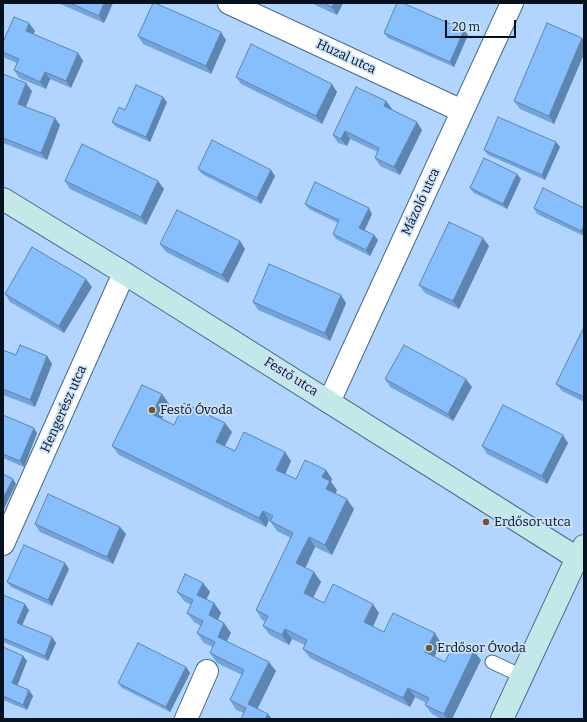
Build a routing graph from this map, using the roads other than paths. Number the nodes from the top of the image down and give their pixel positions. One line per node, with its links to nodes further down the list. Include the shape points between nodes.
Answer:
1 (229, 3): 3 (street, Huzal utca)
2 (512, 3): 3 (street, Mázoló utca)
3 (462, 111): 6 (street, Mázoló utca)
4 (3, 199): 5 (street, Festő utca)
5 (124, 273): 6 (street, Festő utca); 7 (street, Hengerész utca)
6 (329, 402): 8 (street, Festő utca)
7 (3, 544)
8 (582, 556): 11 (street)
9 (492, 662): 11 (lane)
10 (207, 672): 12 (street)
11 (522, 676): 13 (street)
12 (186, 719)
13 (502, 719)

